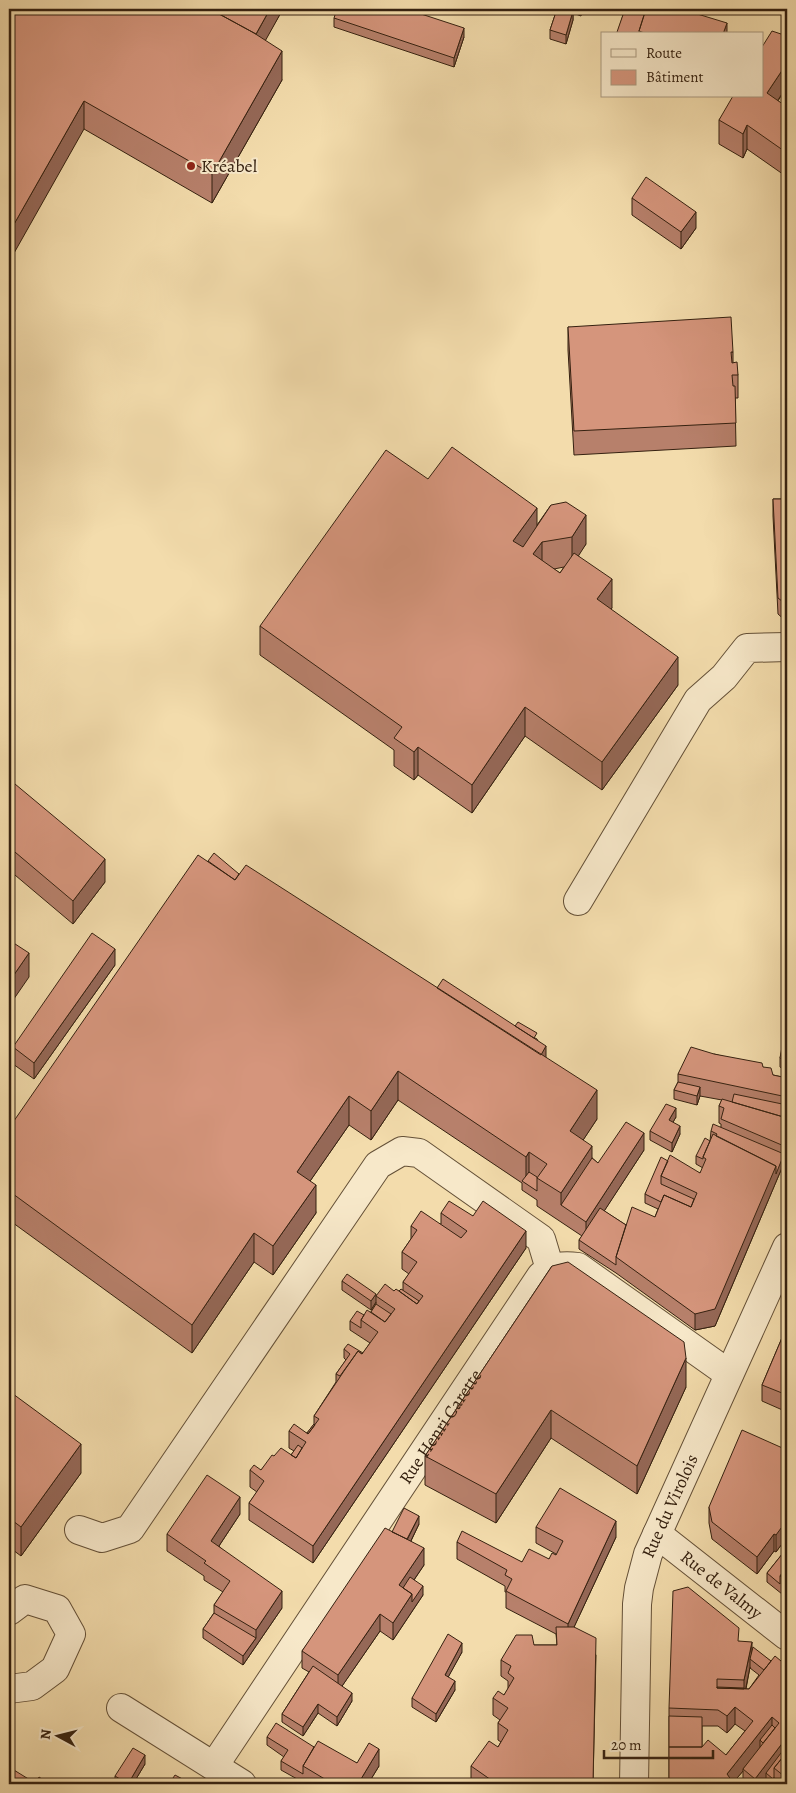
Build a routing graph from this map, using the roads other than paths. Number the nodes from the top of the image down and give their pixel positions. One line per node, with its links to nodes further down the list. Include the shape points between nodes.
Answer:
1 (787, 647): 2 (street, via 747,648 724,677 698,700)
2 (578, 901)
3 (787, 1247): 5 (street, Rue du Virolois)
4 (550, 1268): 5 (street, via 578,1267); 6 (street, via 540,1239 419,1153 402,1151 378,1165 130,1529 102,1538); 12 (street, Rue Henri Carette, via 541,1276)
5 (729, 1374): 7 (street, Rue du Virolois)
6 (79, 1530)
7 (657, 1534): 9 (street, Rue de Valmy); 14 (street, Rue du Virolois, via 642,1572 637,1604)
8 (9, 1611): 10 (street, via 25,1599 57,1609 71,1634 55,1669 32,1686)
9 (787, 1636)
10 (9, 1689)
11 (121, 1708): 12 (street)
12 (214, 1766): 13 (street)
13 (242, 1784)
14 (634, 1784)

